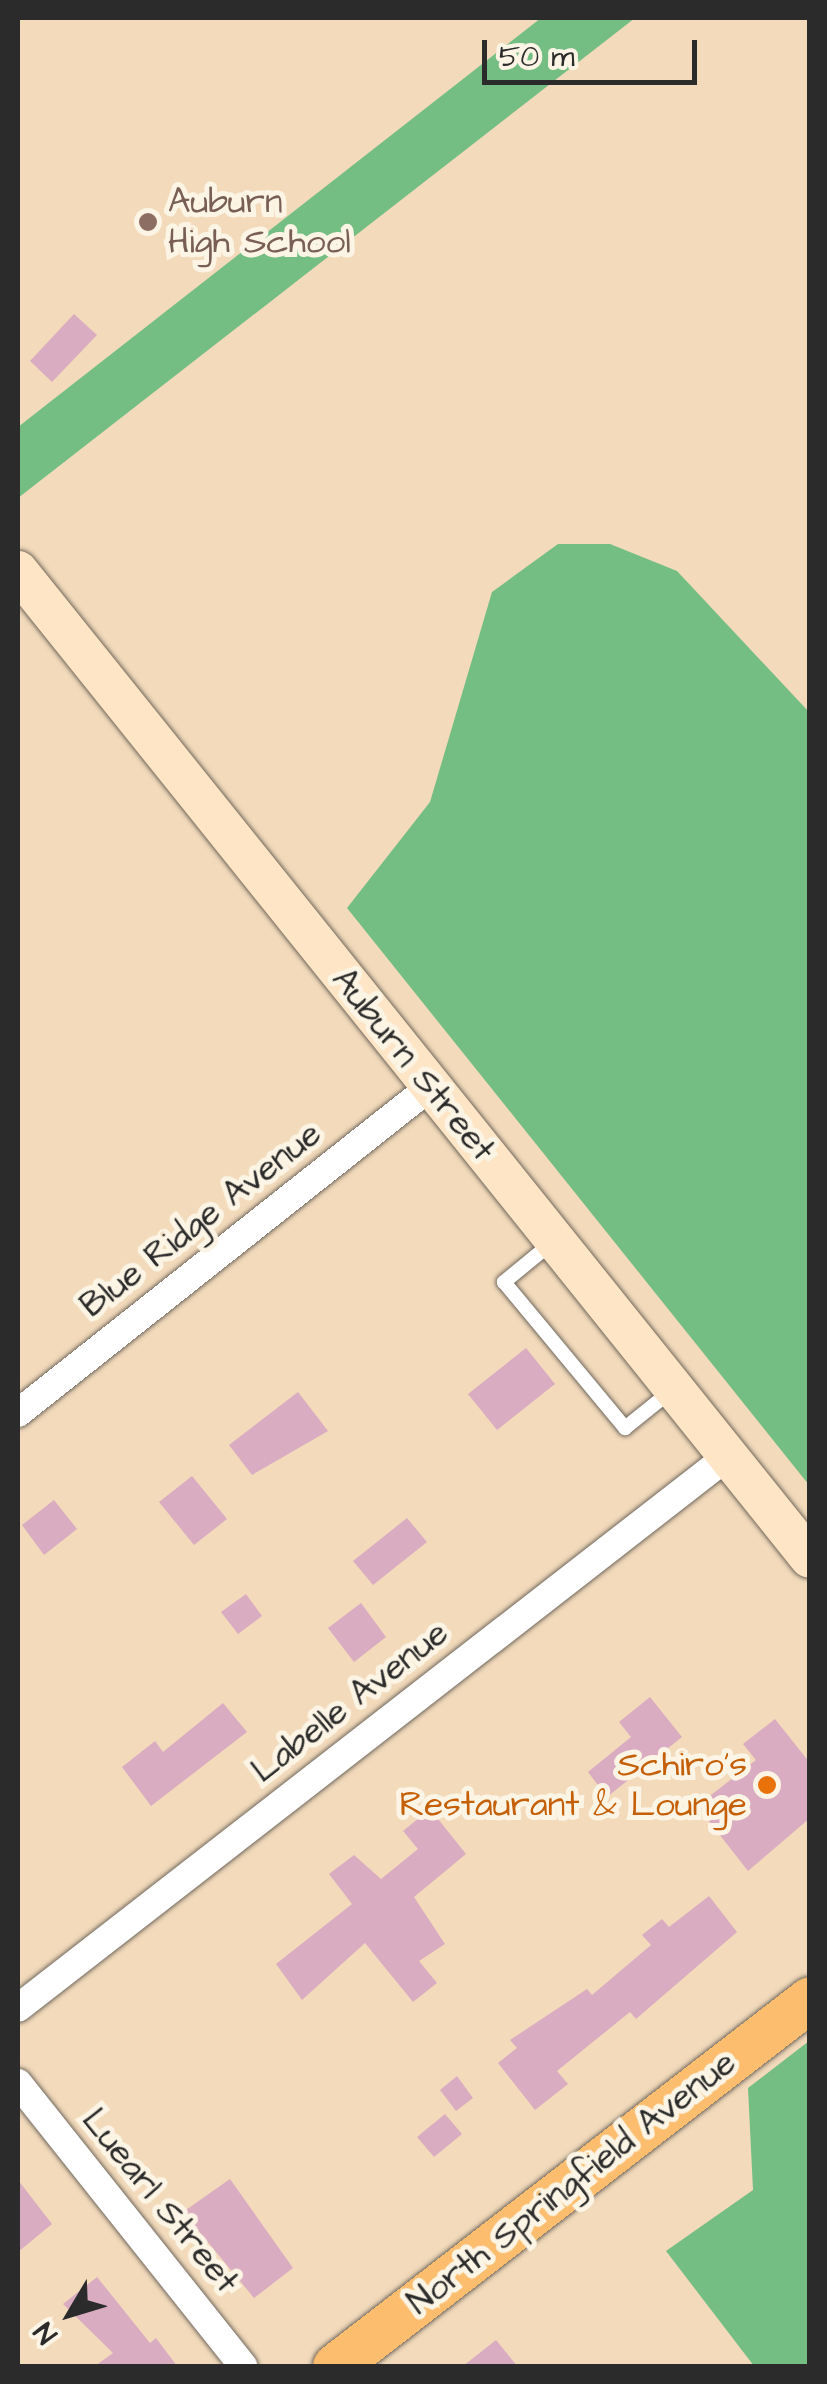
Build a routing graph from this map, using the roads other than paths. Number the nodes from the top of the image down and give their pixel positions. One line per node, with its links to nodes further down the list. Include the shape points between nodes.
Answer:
1 (18, 571): 2 (main road, Auburn Street)
2 (430, 1087): 3 (main road, Auburn Street); 5 (street, Blue Ridge Avenue)
3 (554, 1240): 4 (main road, Auburn Street); 4 (lane, via 504,1282 625,1428)
4 (674, 1389): 6 (main road, Auburn Street)
5 (18, 1413)
6 (728, 1456): 7 (main road, Auburn Street); 9 (street, Labelle Avenue)
7 (810, 1558)
8 (810, 1998): 12 (main road, North Springfield Avenue)
9 (18, 2008)
10 (18, 2083): 11 (street, Luearl Street)
11 (243, 2366)
12 (335, 2366)

